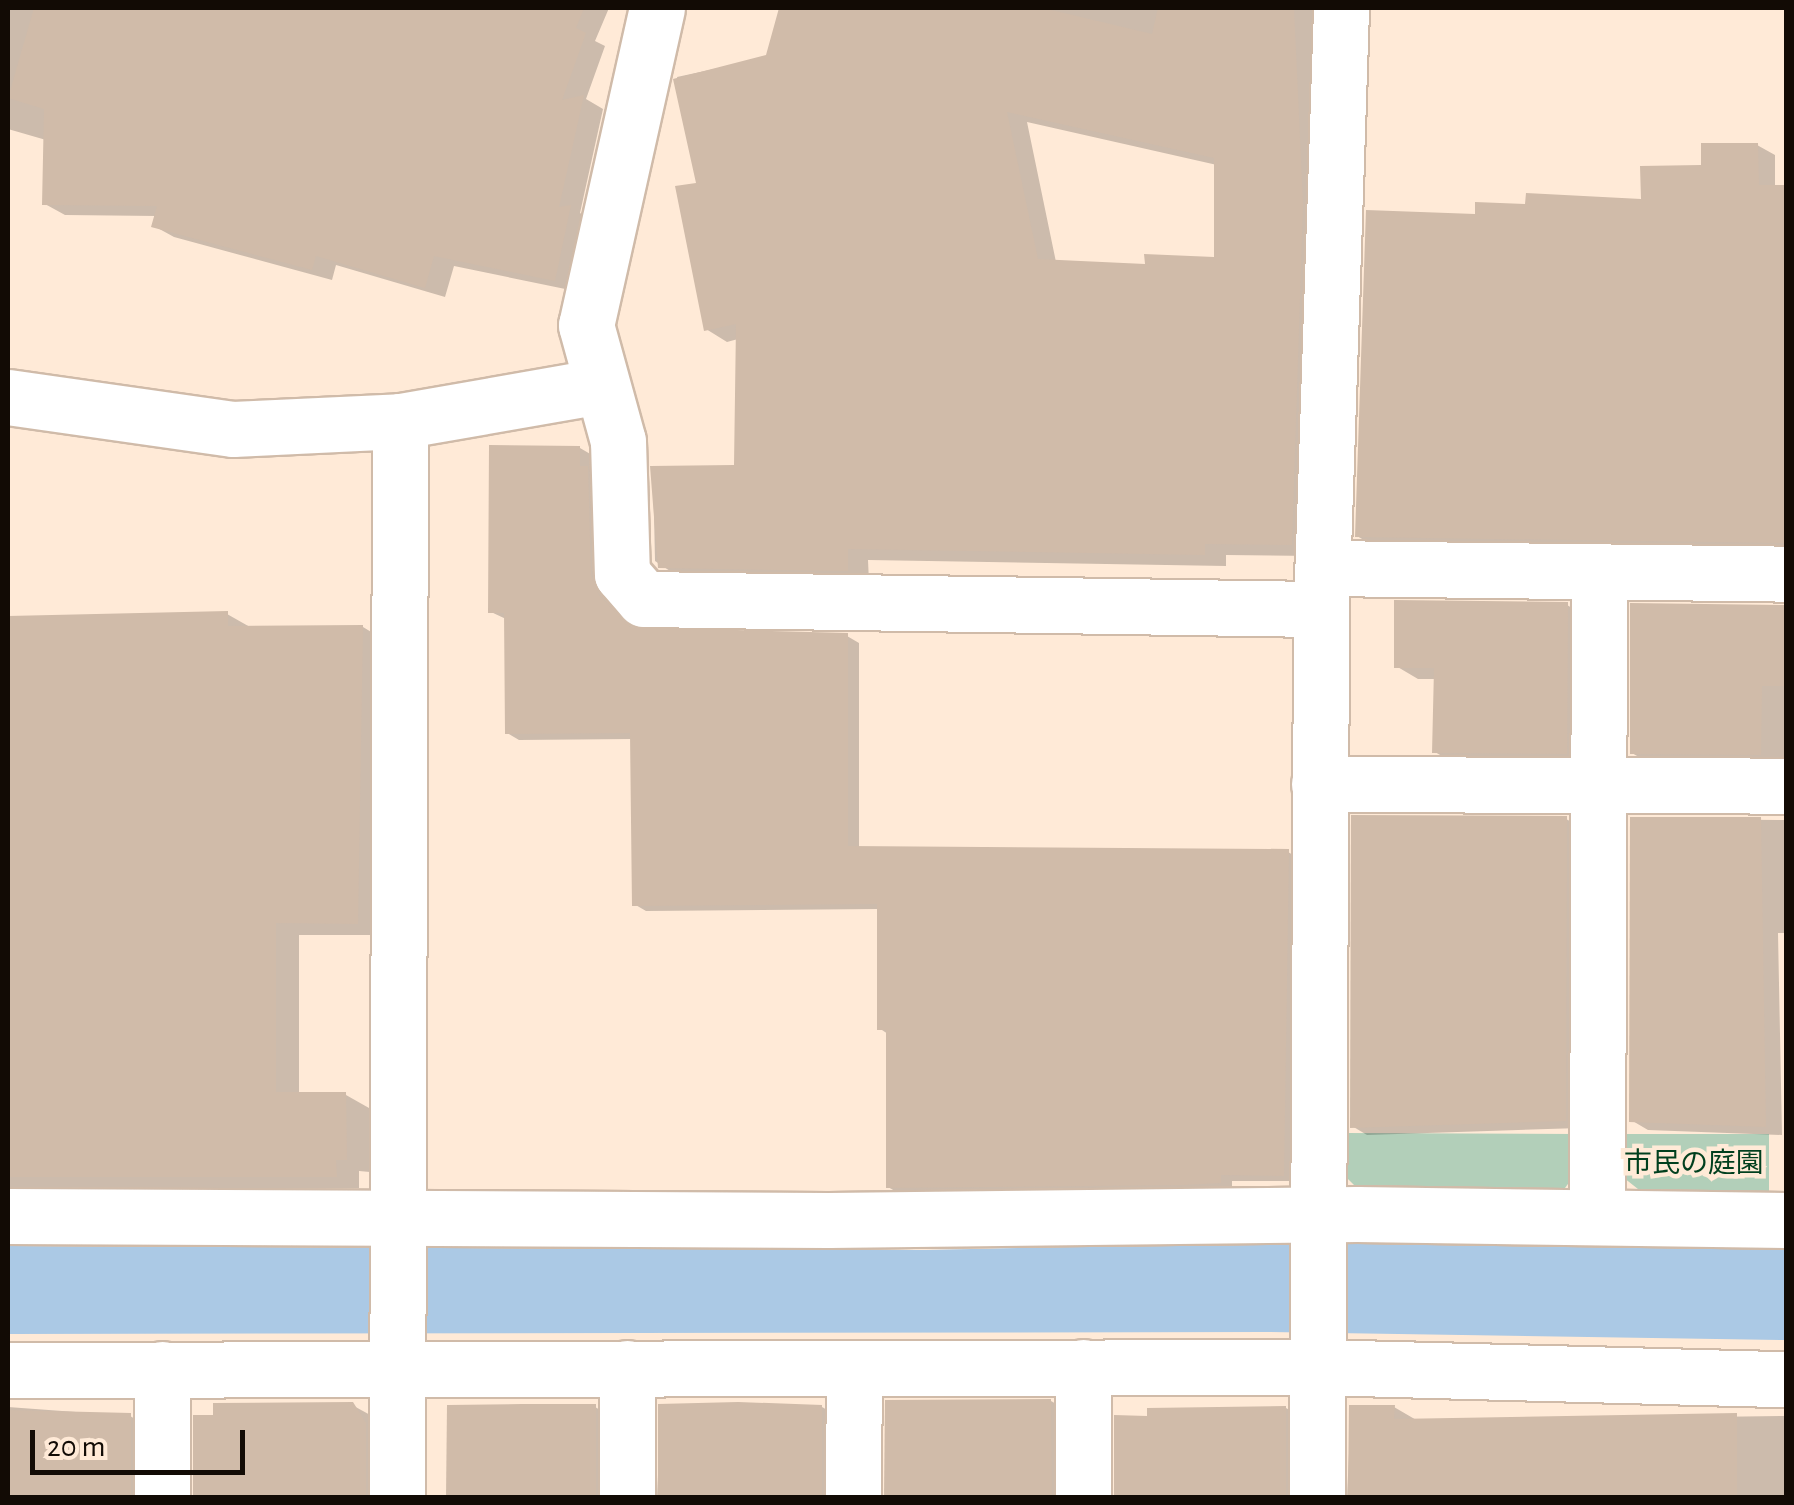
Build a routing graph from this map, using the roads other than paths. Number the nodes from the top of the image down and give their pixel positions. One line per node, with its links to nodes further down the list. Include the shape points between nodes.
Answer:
1 (658, 8): 3 (street, via 586,324)
2 (1341, 8): 8 (street)
3 (601, 386): 5 (street); 8 (street, via 618,441 622,574 644,599)
4 (8, 397): 5 (street, via 233,429)
5 (400, 421): 15 (street)
6 (1598, 572): 7 (street); 8 (street); 10 (street)
7 (1786, 574)
8 (1322, 588): 9 (street)
9 (1319, 784): 10 (street); 12 (street)
10 (1599, 785): 11 (street); 14 (street)
11 (1786, 786)
12 (1314, 1215): 14 (street); 15 (street); 18 (street)
13 (8, 1216): 15 (street)
14 (1597, 1216): 16 (street)
15 (394, 1218): 22 (street)
16 (1786, 1220)
17 (1084, 1367): 18 (street); 20 (street); 29 (street)
18 (1317, 1367): 24 (street); 30 (street)
19 (627, 1368): 20 (street); 22 (street); 27 (street)
20 (854, 1368): 28 (street)
21 (162, 1369): 22 (street); 23 (street); 25 (street)
22 (398, 1369): 26 (street)
23 (8, 1370)
24 (1786, 1379)
25 (162, 1498)
26 (397, 1498)
27 (627, 1498)
28 (853, 1498)
29 (1083, 1498)
30 (1317, 1498)

